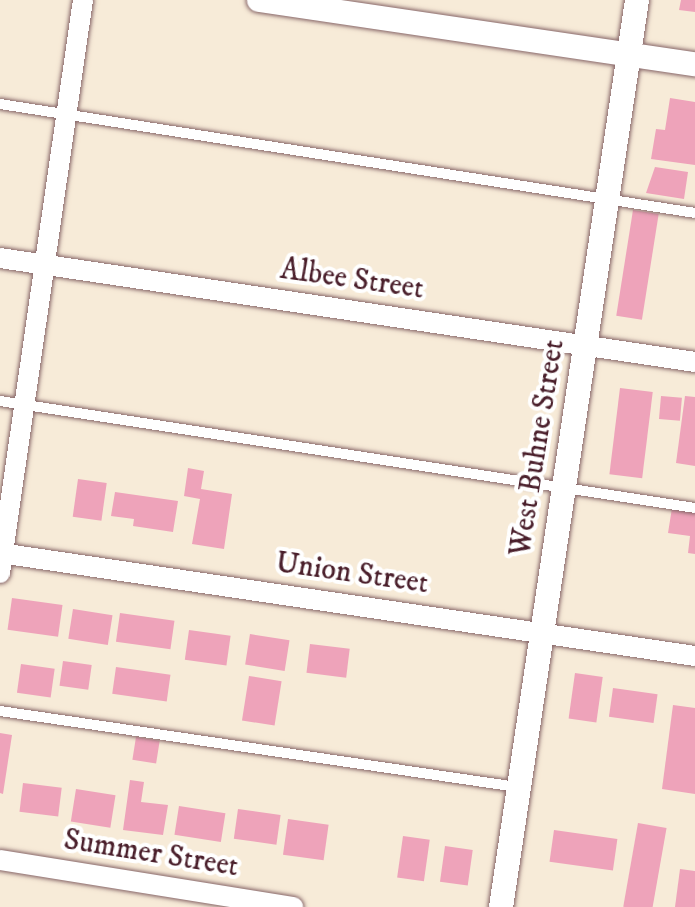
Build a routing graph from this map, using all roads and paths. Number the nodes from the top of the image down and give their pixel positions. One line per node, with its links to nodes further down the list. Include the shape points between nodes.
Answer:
1 (83, 0): 7 (street)
2 (259, 0): 4 (street)
3 (637, 0): 4 (street, West Buhne Street)
4 (629, 55): 5 (street); 8 (street, West Buhne Street)
5 (695, 64)
6 (0, 104): 7 (lane)
7 (65, 113): 8 (lane); 11 (street)
8 (607, 199): 9 (lane); 12 (street, West Buhne Street)
9 (695, 213)
10 (0, 258): 11 (street, Albee Street)
11 (43, 265): 12 (street, Albee Street); 15 (street)
12 (587, 345): 13 (street, Albee Street); 16 (street, West Buhne Street)
13 (695, 362)
14 (0, 401): 15 (lane)
15 (24, 404): 16 (lane); 18 (street)
16 (563, 488): 17 (lane); 19 (street, West Buhne Street)
17 (695, 508)
18 (1, 560): 19 (street, Union Street)
19 (541, 633): 20 (street, Union Street); 22 (street, West Buhne Street)
20 (695, 656)
21 (0, 711): 22 (lane)
22 (517, 787): 25 (street, West Buhne Street)
23 (0, 860): 24 (street, Summer Street)
24 (293, 907)
25 (501, 907)

